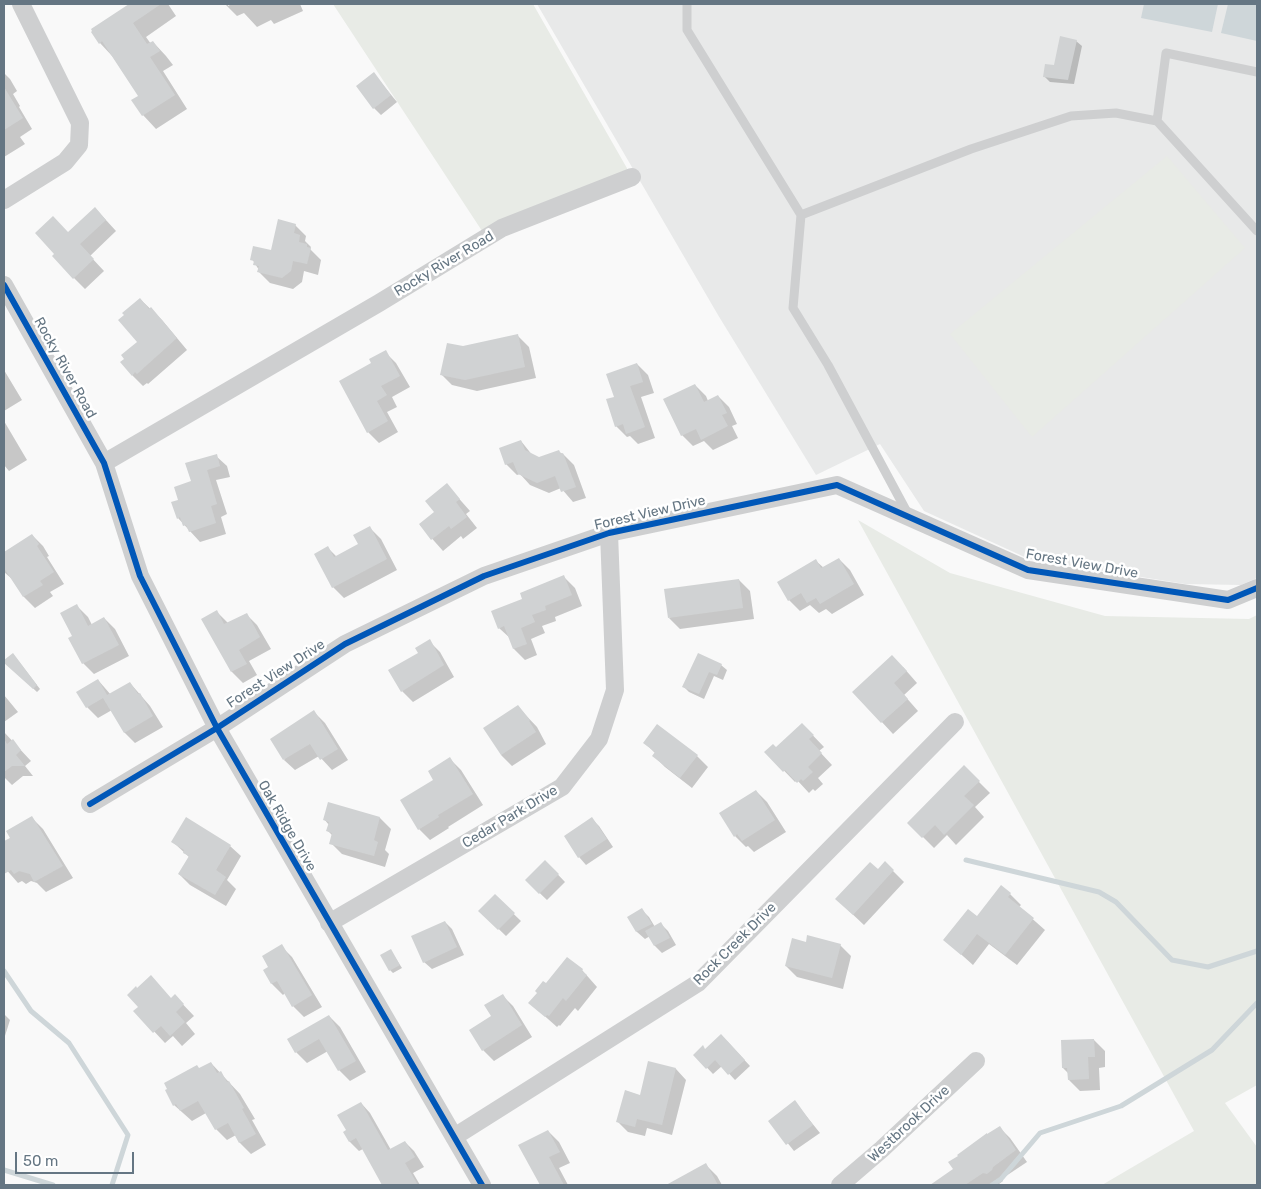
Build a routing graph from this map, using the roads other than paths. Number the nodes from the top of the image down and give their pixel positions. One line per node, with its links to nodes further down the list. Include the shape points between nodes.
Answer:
1 (21, 4): 6 (street, via 80,124 79,145 65,162)
2 (687, 4): 7 (lane, via 687,30)
3 (1257, 72): 4 (lane, via 1166,52)
4 (1157, 121): 7 (lane, via 1116,112 1071,116 971,149); 8 (lane)
5 (632, 177): 10 (street, Rocky River Road, via 502,228)
6 (4, 200)
7 (801, 215): 11 (lane, via 793,308 828,365)
8 (1257, 231)
9 (4, 285): 10 (street, Rocky River Road)
10 (104, 463): 15 (street, Oak Ridge Drive, via 140,576)
11 (910, 518): 12 (street, Forest View Drive, via 837,485); 13 (street, Forest View Drive, via 1028,570 1228,600)
12 (609, 532): 15 (street, Forest View Drive, via 484,576 345,644); 17 (street, Cedar Park Drive, via 615,690 599,739 562,787)
13 (1257, 588)
14 (955, 722): 19 (street, Rock Creek Drive, via 698,983)
15 (217, 728): 16 (street, Forest View Drive); 17 (street, Oak Ridge Drive)
16 (90, 804)
17 (329, 923): 19 (street, Oak Ridge Drive)
18 (976, 1061): 21 (street, Westbrook Drive)
19 (454, 1137): 20 (street, Oak Ridge Drive)
20 (482, 1185)
21 (840, 1185)

